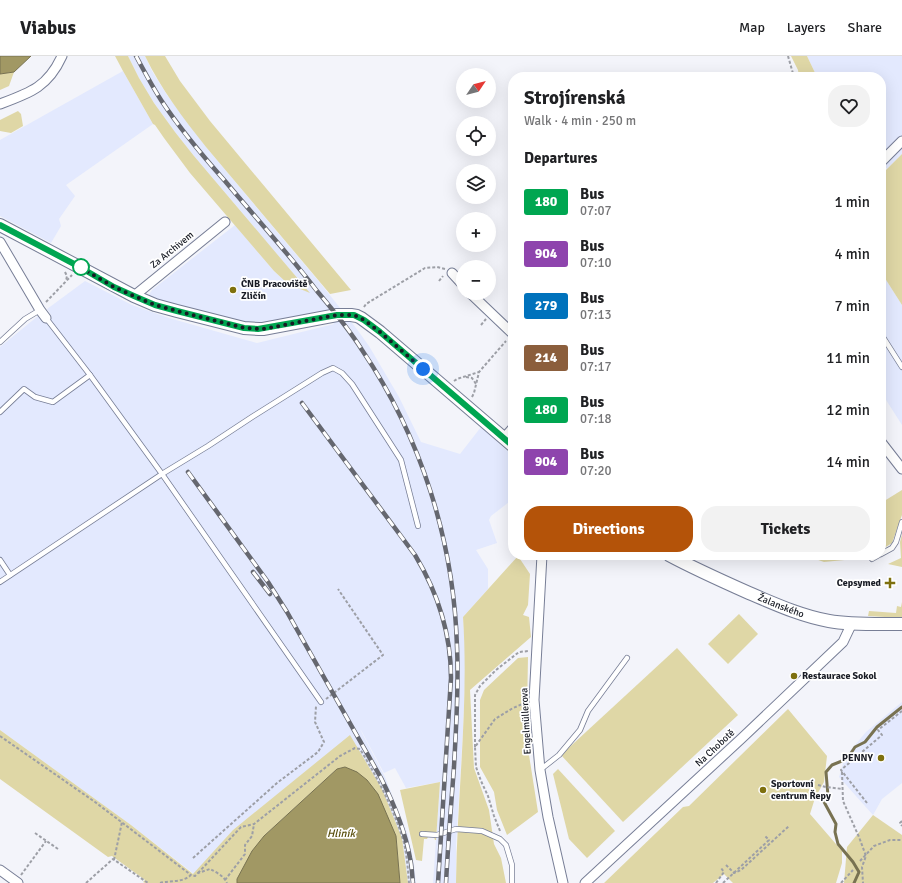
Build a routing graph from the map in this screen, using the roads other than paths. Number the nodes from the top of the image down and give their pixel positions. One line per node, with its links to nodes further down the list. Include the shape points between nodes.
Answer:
1 (62, 56): 2 (street, via 52,73 34,90)
2 (0, 104)
3 (902, 141): 4 (street)
4 (886, 157)
5 (225, 222): 10 (street, Za Archivem)
6 (0, 225): 10 (street)
7 (0, 243): 12 (street)
8 (449, 271): 9 (street)
9 (456, 278)
10 (134, 296): 20 (street, via 155,305 254,329 337,315 357,316 380,332)
11 (477, 300): 14 (street)
12 (40, 310): 13 (street); 15 (lane, via 25,319)
13 (46, 318): 18 (lane)
14 (508, 329)
15 (0, 342)
16 (886, 342): 17 (lane)
17 (902, 368)
18 (90, 375): 19 (lane, via 53,402 35,397 24,389); 23 (lane)
19 (0, 412)
20 (508, 442)
21 (886, 448): 22 (street)
22 (902, 469)
23 (162, 474): 25 (lane, via 322,372 333,368 352,384 400,460); 30 (lane); 35 (lane)
24 (902, 522): 26 (lane, via 896,542)
25 (418, 526)
26 (886, 551)
27 (0, 560): 30 (lane)
28 (542, 560): 36 (street, Engelmüllerova, via 534,700)
29 (678, 560): 32 (street, Žalanského, via 803,615)
30 (10, 575): 31 (lane)
31 (0, 582)
32 (852, 623): 33 (street, Žalanského); 42 (street, Na Chobotě, via 843,642)
33 (902, 624)
34 (627, 658): 36 (lane, via 588,711 580,730 558,755)
35 (321, 702)
36 (540, 770): 41 (street, Engelmüllerova)
37 (422, 834): 40 (lane, via 437,835 456,829 482,831 500,839 506,845 512,865)
38 (0, 870): 39 (street)
39 (18, 880)
40 (512, 883)
41 (563, 883)
42 (585, 883)

